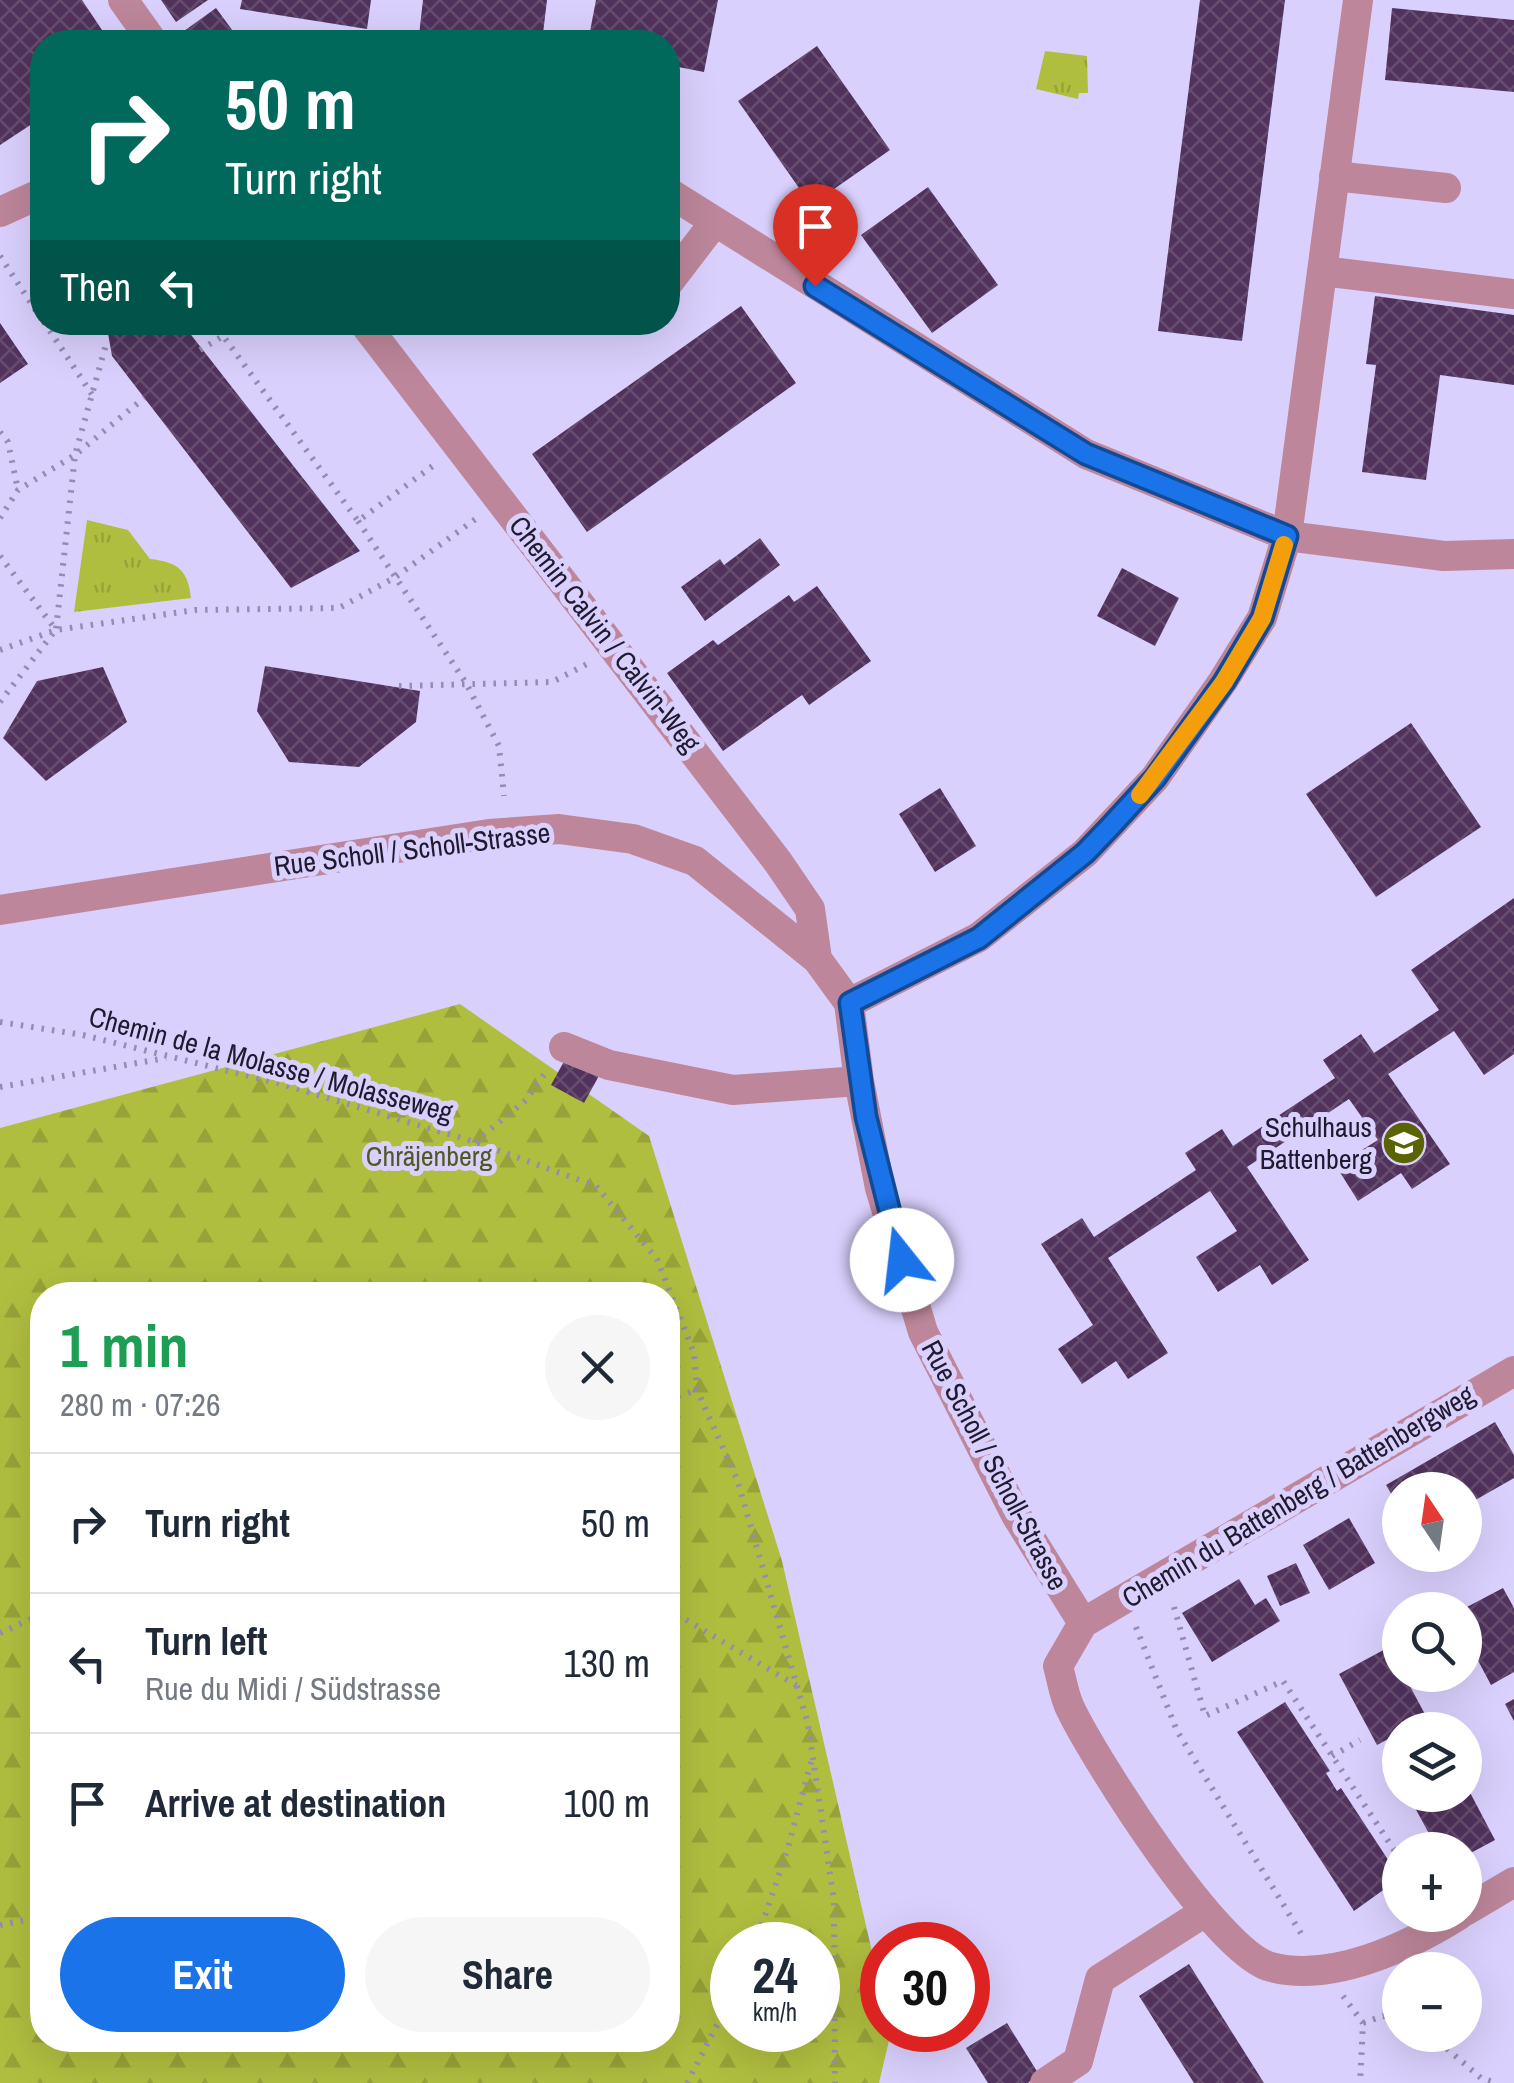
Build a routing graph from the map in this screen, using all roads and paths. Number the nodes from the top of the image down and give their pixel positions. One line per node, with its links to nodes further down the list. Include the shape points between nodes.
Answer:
1 (123, 0): 3 (street)
2 (1358, 0): 4 (street)
3 (144, 30)
4 (1334, 176): 5 (street); 12 (street)
5 (1446, 188)
6 (30, 198): 8 (street)
7 (680, 200): 9 (street)
8 (0, 212)
9 (714, 224): 11 (street); 29 (street, via 1086,454)
10 (0, 256): 14 (path)
11 (680, 268)
12 (1322, 271): 13 (street); 29 (street)
13 (1514, 294)
14 (30, 300)
15 (53, 335): 20 (path)
16 (373, 335): 23 (street, Chemin Calvin / Calvin-Weg)
17 (223, 336): 19 (path); 28 (path)
18 (107, 342): 20 (path)
19 (200, 350)
20 (94, 397): 24 (path)
21 (144, 398): 24 (path)
22 (0, 432): 25 (path)
23 (459, 446): 26 (street, Chemin Calvin / Calvin-Weg); 28 (path)
24 (74, 455): 25 (path); 33 (path)
25 (18, 490): 27 (path)
26 (501, 500): 32 (path); 34 (street, Chemin Calvin / Calvin-Weg)
27 (0, 518)
28 (358, 522): 32 (path)
29 (1287, 536): 30 (street, via 1444,556); 42 (street, via 1262,618 1224,682 1155,778 1109,828 979,938)
30 (1514, 554)
31 (0, 556): 33 (path)
32 (394, 578): 33 (path, via 340,608 195,610); 36 (path)
33 (56, 630): 35 (path); 38 (path)
34 (616, 649): 36 (path, via 552,682); 41 (street, Chemin Calvin / Calvin-Weg, via 810,909)
35 (0, 650)
36 (466, 682): 37 (path); 39 (path, via 499,746)
37 (399, 686)
38 (0, 702)
39 (504, 796)
40 (0, 910): 41 (street, Rue Scholl / Scholl-Strasse, via 489,834 559,829 633,840 695,861)
41 (817, 958): 42 (street, Rue Scholl / Scholl-Strasse)
42 (850, 1003): 46 (street, Rue Scholl / Scholl-Strasse)
43 (0, 1022): 45 (path, Chemin de la Molasse / Molasseweg)
44 (564, 1046): 46 (street, via 608,1065 733,1090); 48 (path, via 526,1100)
45 (172, 1057): 47 (path); 48 (path, Chemin de la Molasse / Molasseweg)
46 (859, 1081): 58 (street, Rue Scholl / Scholl-Strasse, via 880,1188 922,1332 1016,1515)
47 (0, 1087)
48 (476, 1142): 49 (path, Chemin de la Molasse / Molasseweg, via 596,1186 657,1259)
49 (666, 1282)
50 (680, 1317): 52 (path, Chemin de la Molasse / Molasseweg, via 694,1353)
51 (1514, 1371): 54 (street, Chemin du Battenberg / Battenbergweg)
52 (697, 1390): 53 (path); 60 (path, Chemin de la Molasse / Molasseweg, via 738,1479)
53 (680, 1395)
54 (1165, 1574): 55 (street, Chemin du Battenberg / Battenbergweg); 63 (path, via 1205,1716 1283,1681)
55 (1125, 1598): 58 (street, Chemin du Battenberg / Battenbergweg); 72 (path, via 1177,1731)
56 (680, 1616): 60 (path)
57 (30, 1619): 59 (path)
58 (1082, 1623): 67 (street, via 1058,1666 1070,1708)
59 (0, 1633)
60 (800, 1688): 62 (path, Chemin de la Molasse / Molasseweg)
61 (1360, 1740): 63 (path)
62 (811, 1751): 69 (path); 78 (path, Chemin de la Molasse / Molasseweg, via 834,1901)
63 (1332, 1756): 64 (path)
64 (1382, 1832)
65 (1514, 1882): 66 (street)
66 (1482, 1901)
67 (1203, 1913): 72 (street, via 1236,1948 1270,1968); 79 (street, via 1100,1979 1078,2061)
68 (30, 1919): 70 (path)
69 (762, 1922)
70 (0, 1925)
71 (1430, 1932): 72 (street)
72 (1323, 1970): 74 (path)
73 (1382, 2017): 74 (path)
74 (1363, 2023): 80 (path)
75 (710, 2038): 77 (path)
76 (1451, 2052): 81 (path)
77 (686, 2083)
78 (835, 2083)
79 (1045, 2083)
80 (1360, 2083)
81 (1497, 2083)

